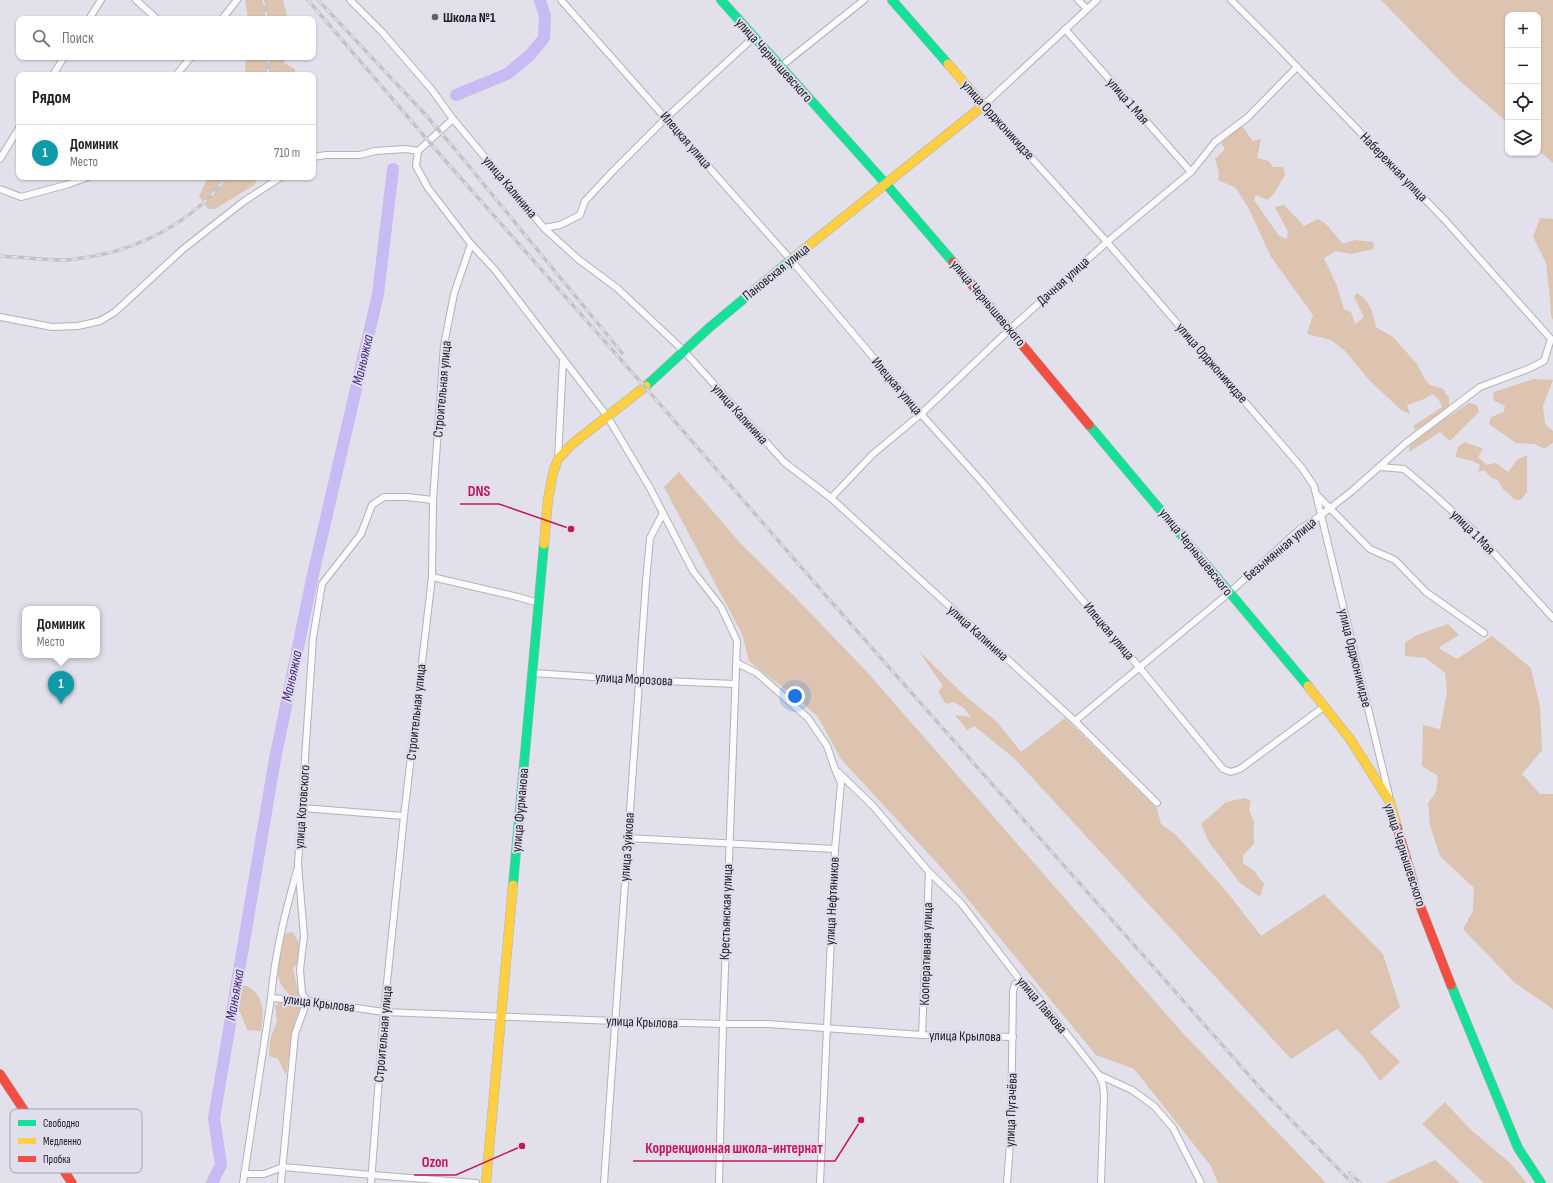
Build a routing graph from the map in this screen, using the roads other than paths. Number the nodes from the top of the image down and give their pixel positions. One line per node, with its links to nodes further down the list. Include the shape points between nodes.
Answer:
1 (101, 0): 13 (street)
2 (136, 0): 14 (street)
3 (237, 0): 15 (street)
4 (350, 0): 26 (street, улица Калинина, via 382,32 432,90)
5 (561, 0): 25 (street, Илецкая улица)
6 (721, 0): 17 (street, улица Чернышевского)
7 (864, 0): 20 (street)
8 (892, 0): 24 (street, улица Орджоникидзе)
9 (1078, 0): 12 (street)
10 (1097, 0): 12 (street)
11 (1231, 0): 21 (street, Набережная улица)
12 (1087, 9): 16 (street)
13 (90, 16)
14 (155, 16)
15 (224, 16)
16 (1065, 29): 24 (street); 31 (street, улица 1 Мая)
17 (754, 37): 20 (street, улица Чернышевского); 25 (street)
18 (62, 60): 22 (street)
19 (188, 60): 23 (street)
20 (780, 67): 34 (street, улица Чернышевского)
21 (1297, 67): 31 (street, Дачная улица, via 1247,118 1215,142); 42 (street, Набережная улица, via 1444,220)
22 (55, 72)
23 (178, 72)
24 (984, 105): 34 (street, Пановская улица); 37 (street, улица Орджоникидзе)
25 (666, 118): 36 (street, via 585,201 580,215 560,225); 39 (street, Илецкая улица)
26 (453, 119): 28 (street); 36 (street, улица Калинина)
27 (16, 133): 30 (street)
28 (418, 152): 29 (street, via 406,149 375,151 360,155); 38 (street, via 416,166 428,188)
29 (316, 157)
30 (0, 158)
31 (1191, 172): 37 (street, Дачная улица)
32 (80, 180): 35 (street, via 21,197)
33 (276, 180): 40 (street, via 243,202 188,245 115,312 100,321 78,326 52,327)
34 (886, 184): 39 (street, Пановская улица); 41 (street, улица Чернышевского)
35 (0, 189)
36 (544, 228): 43 (street, улица Калинина, via 617,288)
37 (1107, 242): 41 (street, Дачная улица); 50 (street, улица Орджоникидзе, via 1302,468 1314,486)
38 (471, 244): 44 (street, via 495,270); 52 (street, Строительная улица, via 454,294 444,344)
39 (791, 260): 43 (street, Пановская улица); 45 (street, Илецкая улица)
40 (0, 317)
41 (1010, 329): 45 (street, Дачная улица); 57 (street, улица Чернышевского)
42 (1551, 340): 49 (street, Безымянная улица, via 1544,361 1480,387 1406,443)
43 (684, 351): 46 (street, Пановская улица, via 650,383); 51 (street, улица Калинина, via 784,462)
44 (563, 359): 46 (street); 48 (street)
45 (921, 414): 51 (street, Дачная улица, via 873,454); 62 (street, Илецкая улица)
46 (607, 416): 47 (street, Пановская улица); 54 (street)
47 (572, 444): 48 (street, улица Фурманова)
48 (558, 460): 58 (street, улица Фурманова, via 548,498)
49 (1380, 467): 53 (street, Безымянная улица); 59 (street, улица 1 Мая, via 1404,469 1430,491 1474,530)
50 (1316, 494): 53 (street); 55 (street, улица Орджоникидзе)
51 (831, 498): 67 (street, улица Калинина)
52 (433, 500): 56 (street, Строительная улица); 71 (street, улица Котовского, via 384,498 372,505 361,534 322,584 313,638)
53 (1328, 508): 55 (street, Безымянная улица); 60 (street, via 1370,549 1395,560 1426,592)
54 (663, 513): 61 (street, Крестьянская улица, via 693,571 721,607 737,641); 64 (street, улица Зуйкова, via 650,538)
55 (1320, 516): 57 (street, Безымянная улица, via 1300,529); 69 (street, улица Орджоникидзе)
56 (432, 577): 58 (street); 72 (street, Строительная улица)
57 (1229, 593): 62 (street, Безымянная улица); 66 (street, улица Чернышевского)
58 (539, 603): 63 (street, улица Фурманова)
59 (1553, 618)
60 (1484, 634)
61 (737, 663): 65 (street, Крестьянская улица); 68 (street, улица Нефтяников, via 756,673 808,718 827,746)
62 (1139, 667): 66 (street, Илецкая улица, via 1223,769 1231,772 1240,769); 67 (street, Безымянная улица)
63 (532, 673): 64 (street, улица Морозова); 82 (street, улица Фурманова)
64 (639, 680): 65 (street, улица Морозова); 73 (street, улица Зуйкова)
65 (735, 684): 74 (street, Крестьянская улица)
66 (1325, 706): 69 (street, улица Чернышевского, via 1350,739)
67 (1075, 721): 70 (street, улица Калинина)
68 (834, 769): 75 (street, улица Нефтяников, via 841,783); 77 (street, улица Лавкова, via 873,806)
69 (1390, 802): 107 (street, улица Чернышевского, via 1421,908 1448,977 1518,1148)
70 (1157, 803)
71 (302, 808): 72 (street); 76 (street, улица Котовского)
72 (404, 816): 81 (street, Строительная улица)
73 (628, 838): 74 (street); 83 (street, улица Зуйкова)
74 (729, 844): 75 (street); 84 (street, Крестьянская улица)
75 (835, 849): 85 (street, улица Нефтяников)
76 (298, 864): 79 (street, via 280,933); 80 (street, улица Котовского, via 304,936 300,970 302,993)
77 (929, 872): 78 (street, улица Лавкова, via 961,903); 86 (street, Кооперативная улица)
78 (1023, 984): 87 (street, улица Пугачёва, via 1015,984); 89 (street, улица Лавкова, via 1028,985)
79 (271, 998): 80 (street, улица Крылова); 93 (street)
80 (307, 1000): 81 (street, улица Крылова); 91 (street, via 295,1034)
81 (384, 1012): 82 (street, улица Крылова); 94 (street, Строительная улица)
82 (501, 1017): 83 (street, улица Крылова); 100 (street, улица Фурманова)
83 (615, 1022): 84 (street, улица Крылова); 101 (street, улица Зуйкова)
84 (723, 1024): 85 (street, улица Крылова); 102 (street, Крестьянская улица)
85 (826, 1028): 86 (street, улица Крылова); 103 (street, улица Нефтяников)
86 (922, 1035): 87 (street, улица Крылова)
87 (1013, 1037): 104 (street, улица Пугачёва, via 1012,1132)
88 (0, 1074): 90 (street)
89 (1099, 1075): 105 (street, улица Лавкова, via 1104,1096); 106 (street, via 1132,1090 1154,1106 1173,1128)
90 (23, 1109)
91 (283, 1167): 93 (street, via 264,1174); 94 (street); 97 (street)
92 (65, 1173): 95 (street)
93 (244, 1174): 96 (street)
94 (372, 1176): 98 (street, Строительная улица); 99 (street)
95 (72, 1183)
96 (243, 1183)
97 (280, 1183)
98 (371, 1183)
99 (476, 1183)
100 (486, 1183)
101 (604, 1183)
102 (719, 1183)
103 (820, 1183)
104 (1007, 1183)
105 (1101, 1183)
106 (1201, 1183)
107 (1541, 1183)

